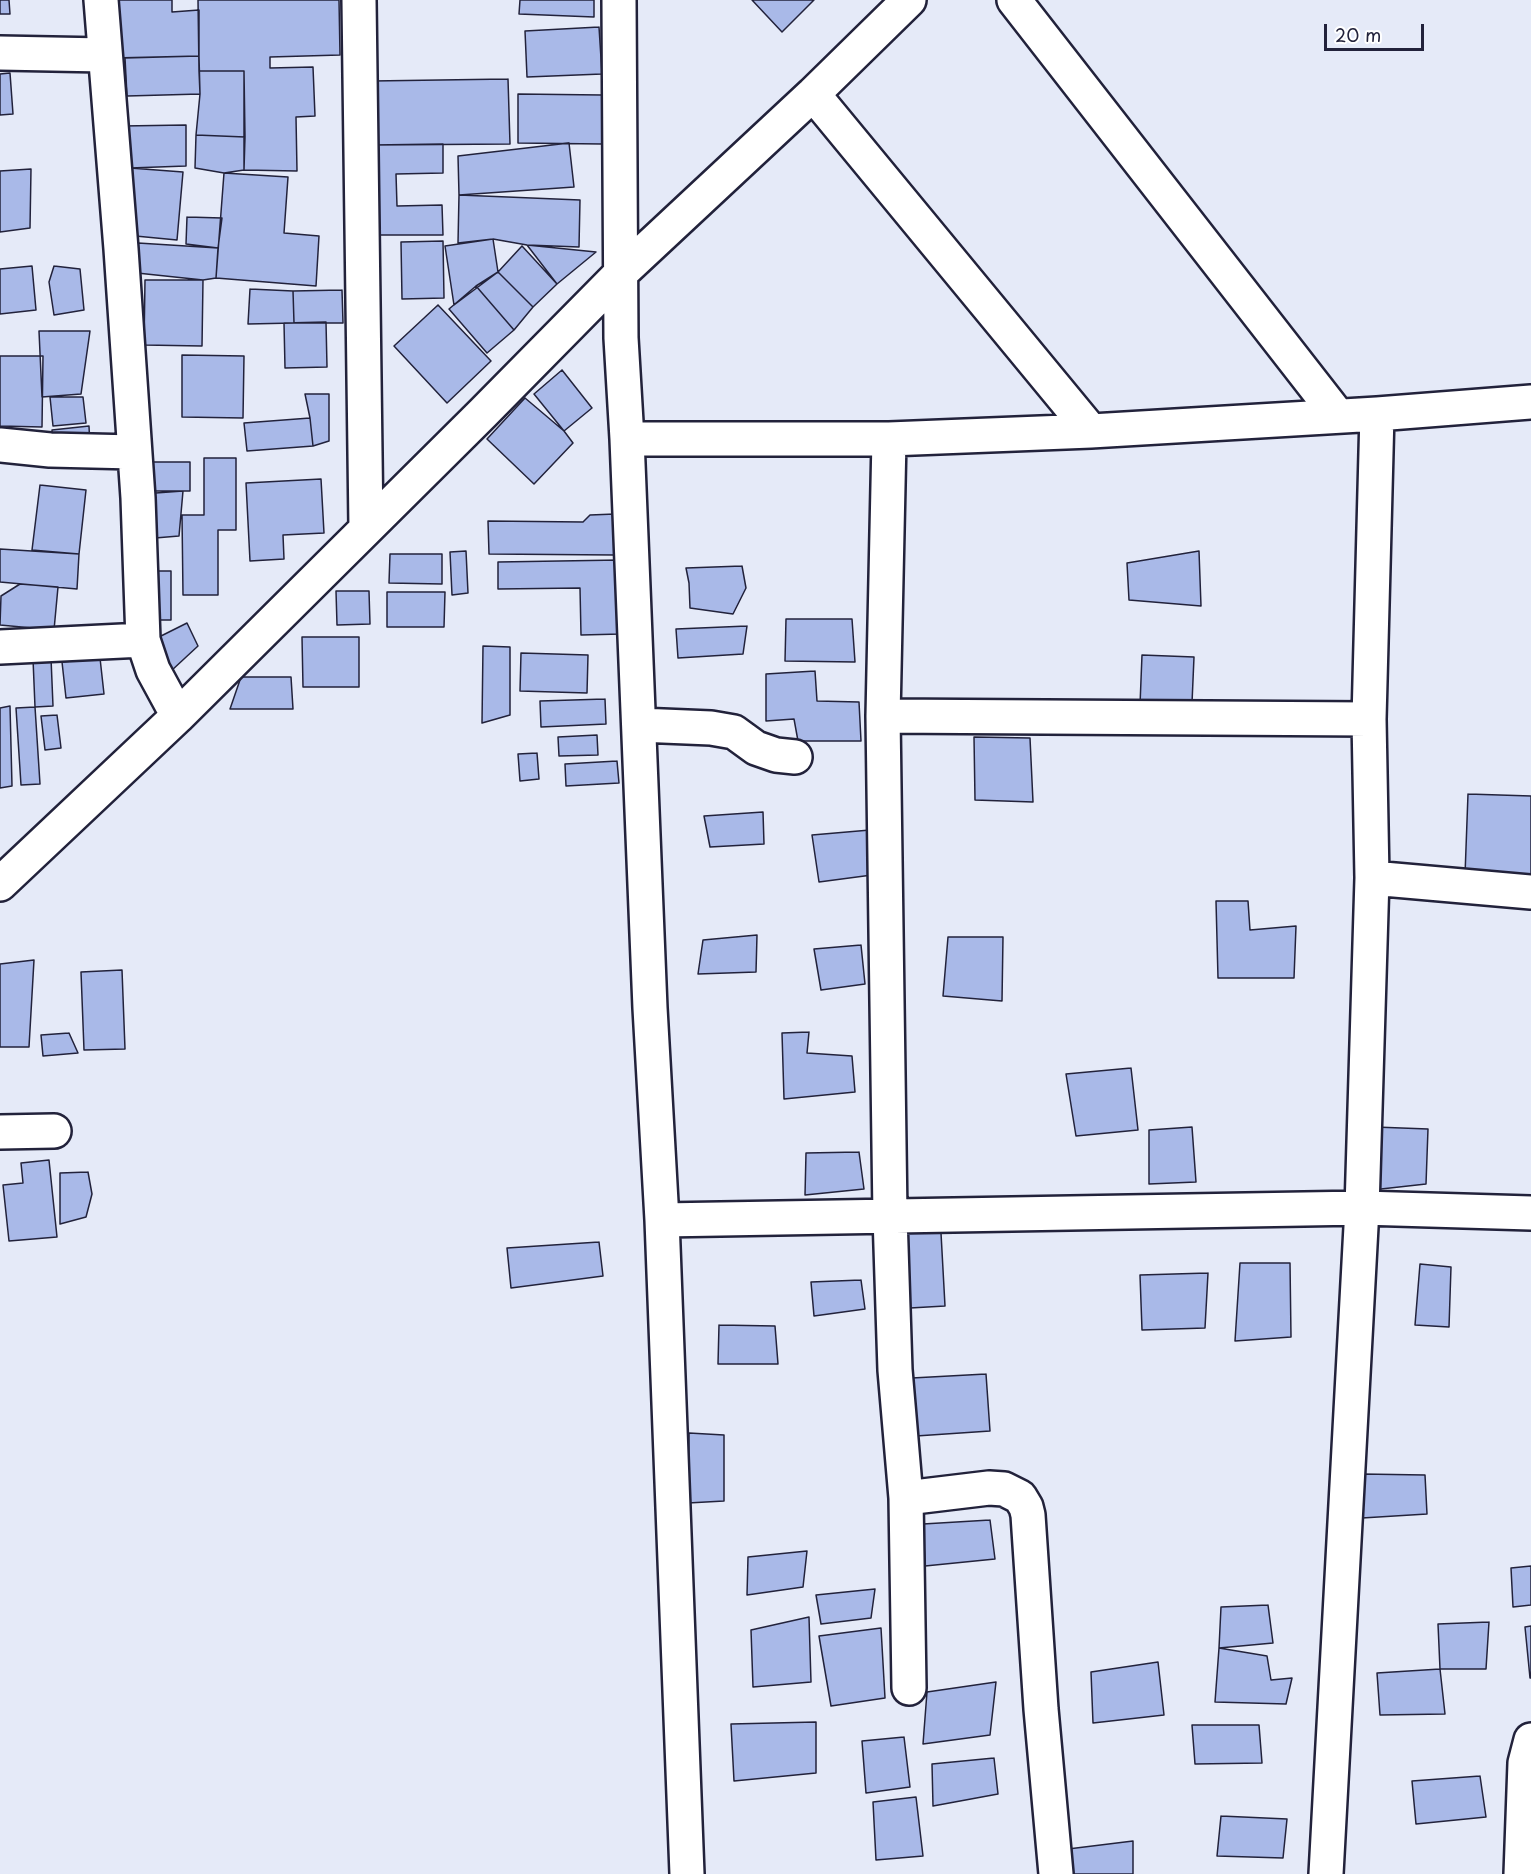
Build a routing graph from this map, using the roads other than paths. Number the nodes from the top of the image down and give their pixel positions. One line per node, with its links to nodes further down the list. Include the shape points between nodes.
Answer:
1 (101, 0): 7 (street)
2 (359, 0): 18 (street)
3 (619, 0): 9 (street)
4 (909, 0): 8 (street)
5 (1014, 0): 12 (street)
6 (0, 54): 7 (street)
7 (104, 55): 17 (street)
8 (813, 94): 9 (street); 13 (street)
9 (620, 274): 14 (street); 18 (street)
10 (1531, 402): 11 (street)
11 (1377, 414): 12 (street); 23 (street)
12 (1338, 416): 13 (street)
13 (1091, 431): 15 (street)
14 (627, 439): 15 (street); 24 (street)
15 (890, 439): 22 (street)
16 (0, 445): 17 (street)
17 (134, 453): 19 (street)
18 (366, 528): 21 (street)
19 (143, 640): 20 (street); 21 (street, via 153,670)
20 (0, 646)
21 (178, 716): 27 (street)
22 (883, 716): 23 (street); 33 (street)
23 (1369, 719): 26 (street)
24 (639, 725): 25 (street, via 734,732 756,748); 34 (street)
25 (795, 757)
26 (1372, 878): 28 (street); 31 (street)
27 (0, 884)
28 (1531, 892)
29 (54, 1131): 30 (street)
30 (0, 1132)
31 (1362, 1208): 32 (street); 33 (street); 40 (street)
32 (1531, 1213)
33 (890, 1216): 34 (street); 35 (street, via 895,1370)
34 (662, 1220): 38 (street)
35 (906, 1498): 36 (street); 39 (street, via 1004,1489 1014,1492 1026,1507)
36 (909, 1688)
37 (1531, 1740): 41 (street, via 1525,1763)
38 (687, 1874)
39 (1056, 1874)
40 (1326, 1874)
41 (1521, 1874)

